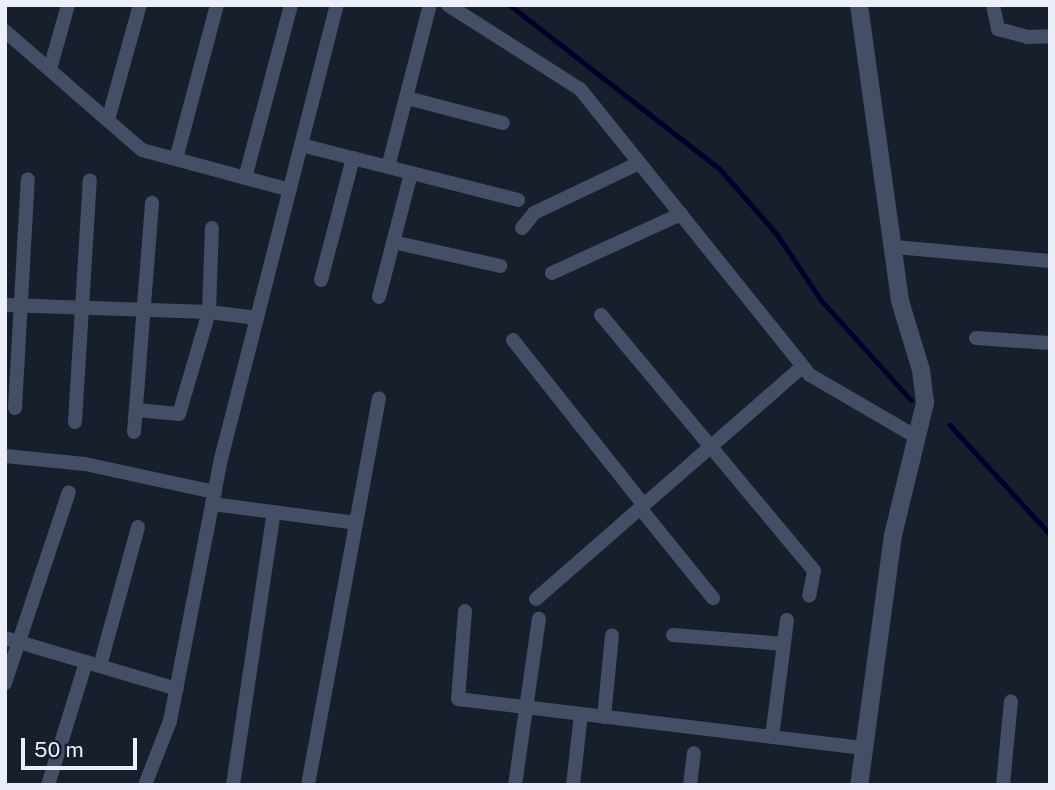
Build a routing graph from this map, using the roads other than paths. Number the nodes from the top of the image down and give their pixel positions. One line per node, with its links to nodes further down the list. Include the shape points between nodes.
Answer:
1 (68, 5): 12 (street)
2 (139, 5): 14 (street)
3 (217, 5): 18 (street)
4 (291, 5): 22 (street)
5 (337, 5): 16 (street)
6 (430, 5): 13 (street)
7 (448, 5): 19 (street, via 580,89)
8 (859, 5): 32 (street)
9 (993, 5): 11 (street, via 998,29 1027,37)
10 (5, 31): 12 (street)
11 (1050, 36)
12 (50, 69): 14 (street)
13 (407, 98): 15 (street); 20 (street)
14 (108, 120): 18 (street, via 142,150)
15 (503, 123)
16 (301, 145): 17 (street); 25 (street)
17 (353, 158): 20 (street); 36 (street)
18 (176, 159): 22 (street)
19 (639, 163): 28 (street); 30 (street, via 534,213)
20 (388, 167): 21 (street)
21 (411, 173): 26 (street); 31 (street)
22 (245, 178): 25 (street)
23 (28, 179): 39 (street)
24 (90, 180): 40 (street)
25 (290, 190): 44 (street)
26 (518, 200)
27 (152, 203): 41 (street)
28 (681, 214): 35 (street); 48 (street)
29 (212, 228): 42 (street)
30 (522, 228)
31 (393, 242): 34 (street); 37 (street)
32 (894, 247): 33 (street); 54 (street, via 900,301 921,370 925,403)
33 (1050, 261)
34 (500, 266)
35 (552, 273)
36 (321, 279)
37 (379, 297)
38 (5, 306): 39 (street)
39 (21, 306): 40 (street); 50 (street)
40 (82, 309): 41 (street); 52 (street)
41 (144, 312): 42 (street); 51 (street)
42 (209, 312): 44 (street); 51 (street, via 179,414)
43 (601, 315): 55 (street)
44 (257, 318): 58 (street)
45 (976, 338): 47 (street)
46 (513, 340): 59 (street)
47 (1050, 343)
48 (803, 366): 54 (street); 55 (street)
49 (379, 398): 61 (street)
50 (15, 408)
51 (136, 410): 53 (street)
52 (75, 422)
53 (134, 432)
54 (915, 436): 81 (street, via 893,535)
55 (711, 447): 59 (street); 63 (street, via 814,571)
56 (5, 456): 58 (street, via 85,464)
57 (69, 492): 71 (street)
58 (214, 498): 60 (street); 75 (street)
59 (642, 506): 64 (street); 65 (street)
60 (274, 512): 61 (street); 85 (street)
61 (356, 523): 86 (street)
62 (138, 527): 73 (street)
63 (809, 596)
64 (713, 598)
65 (536, 599)
66 (465, 611): 77 (street, via 458,699)
67 (539, 619): 77 (street)
68 (787, 620): 72 (street)
69 (612, 635): 79 (street)
70 (673, 635): 72 (street)
71 (12, 640): 73 (street); 74 (street)
72 (784, 644): 80 (street)
73 (93, 664): 75 (street); 83 (street)
74 (5, 683)
75 (177, 689): 84 (street)
76 (1011, 701): 91 (street)
77 (526, 707): 78 (street); 87 (street)
78 (581, 714): 79 (street); 88 (street)
79 (604, 716): 80 (street)
80 (772, 737): 81 (street)
81 (863, 748): 90 (street)
82 (694, 753): 89 (street)
83 (48, 785)
84 (145, 785)
85 (233, 785)
86 (308, 785)
87 (515, 785)
88 (573, 785)
89 (690, 785)
90 (859, 785)
91 (1003, 785)

